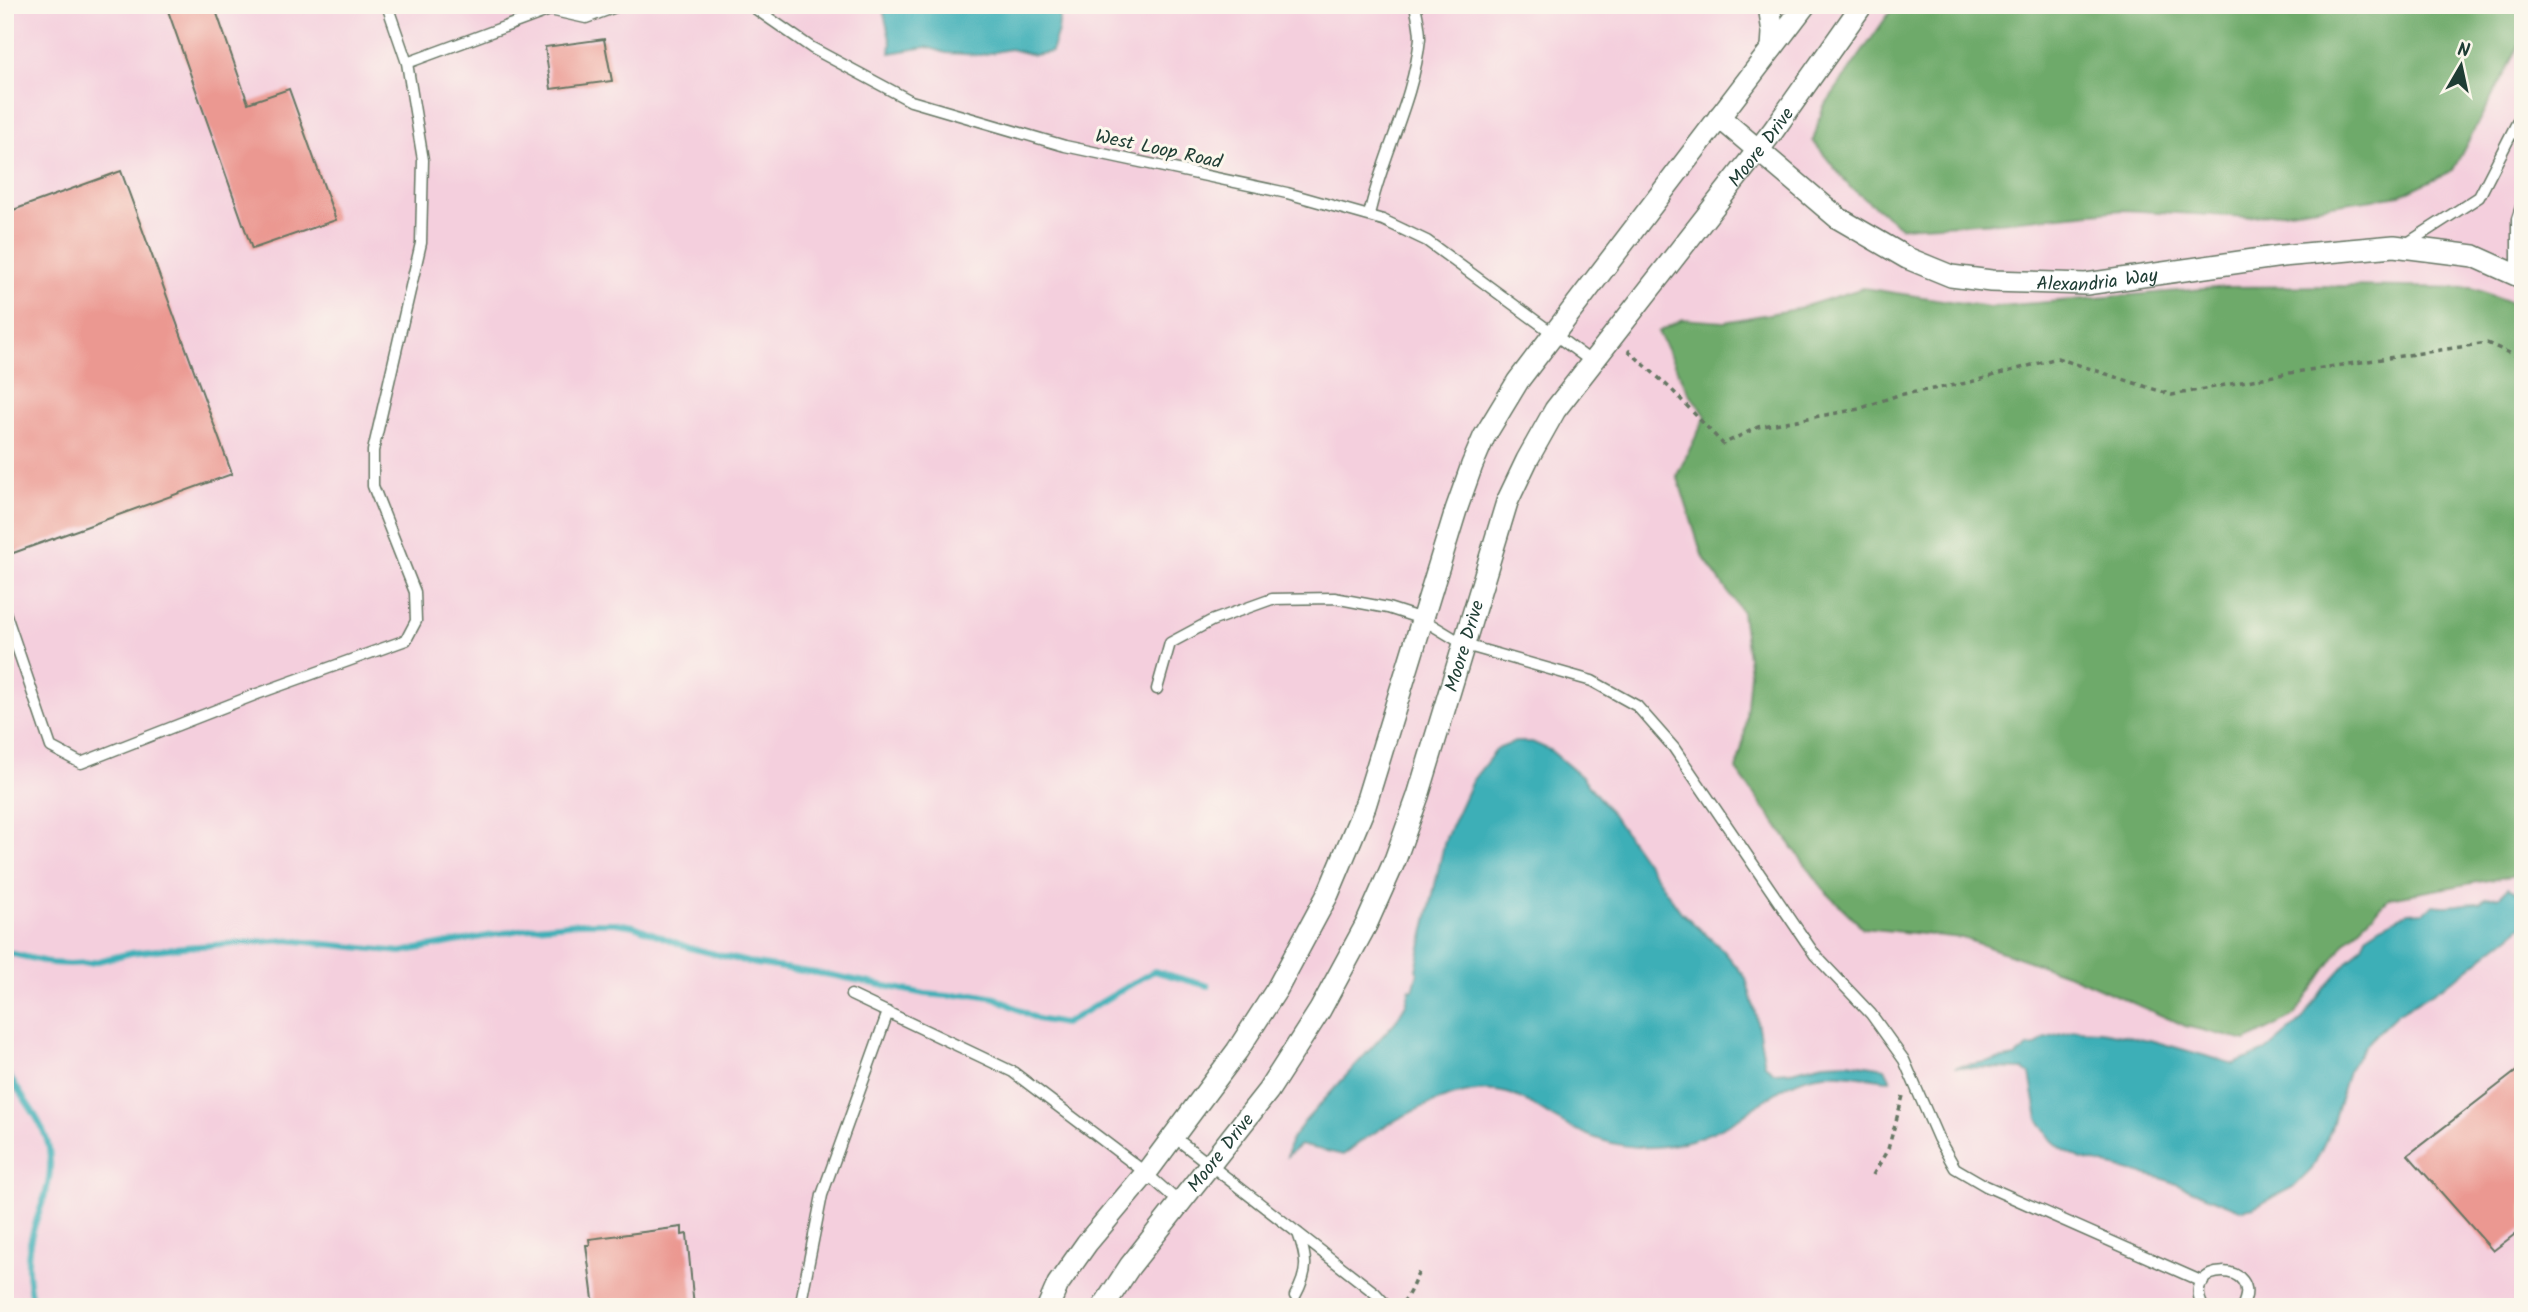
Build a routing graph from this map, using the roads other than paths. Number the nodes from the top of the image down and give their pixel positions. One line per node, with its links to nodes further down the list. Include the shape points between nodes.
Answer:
1 (387, 5): 10 (lane)
2 (621, 5): 8 (lane, via 586,18)
3 (750, 5): 15 (lane, West Loop Road, via 812,48 911,101 1065,146)
4 (1415, 5): 15 (lane, via 1420,35 1408,99)
5 (1769, 5): 9 (street)
6 (1805, 5): 9 (street)
7 (1863, 5): 13 (street, Moore Drive)
8 (552, 8): 10 (lane)
9 (1772, 48): 12 (street)
10 (407, 63): 20 (lane, via 422,160 421,243 373,451 373,486 415,592 416,621 406,640 81,763 51,747)
11 (2523, 111): 16 (lane, via 2479,197)
12 (1718, 117): 13 (street, Alexandria Way); 18 (street)
13 (1758, 150): 16 (street, Alexandria Way, via 1839,218 1908,258 1951,276 2086,284 2282,256); 19 (street, Moore Drive)
14 (2523, 201): 17 (lane, via 2517,219)
15 (1369, 215): 18 (lane, West Loop Road, via 1427,241)
16 (2402, 247): 17 (street, Alexandria Way, via 2474,256)
17 (2520, 276)
18 (1553, 335): 19 (lane, West Loop Road); 21 (street, via 1484,437)
19 (1592, 362): 22 (street, Moore Drive, via 1555,410 1507,502)
20 (5, 612)
21 (1422, 619): 22 (lane); 23 (lane, via 1334,598 1272,599 1211,621 1170,643); 26 (street, via 1365,806 1328,894 1277,989)
22 (1465, 645): 27 (street, Moore Drive, via 1418,796 1366,925 1291,1057); 31 (lane, via 1592,681 1637,706 1674,748 1815,955 1871,1014 1905,1060 1955,1168)
23 (1157, 690)
24 (851, 995): 25 (lane)
25 (888, 1012): 28 (lane, via 1013,1072); 33 (lane, via 821,1195)
26 (1173, 1136): 27 (lane); 28 (street)
27 (1210, 1164): 29 (street, Moore Drive); 30 (lane)
28 (1146, 1173): 29 (lane); 34 (street, via 1087,1242)
29 (1180, 1203): 35 (street, Moore Drive)
30 (1298, 1233): 32 (lane, via 1306,1258); 36 (lane)
31 (2203, 1282): 37 (lane, via 2199,1296); 38 (lane, via 2215,1272 2237,1276 2245,1289)
32 (1296, 1296)
33 (800, 1307)
34 (1048, 1307)
35 (1103, 1307)
36 (1388, 1307)
37 (2203, 1307)
38 (2242, 1307)

